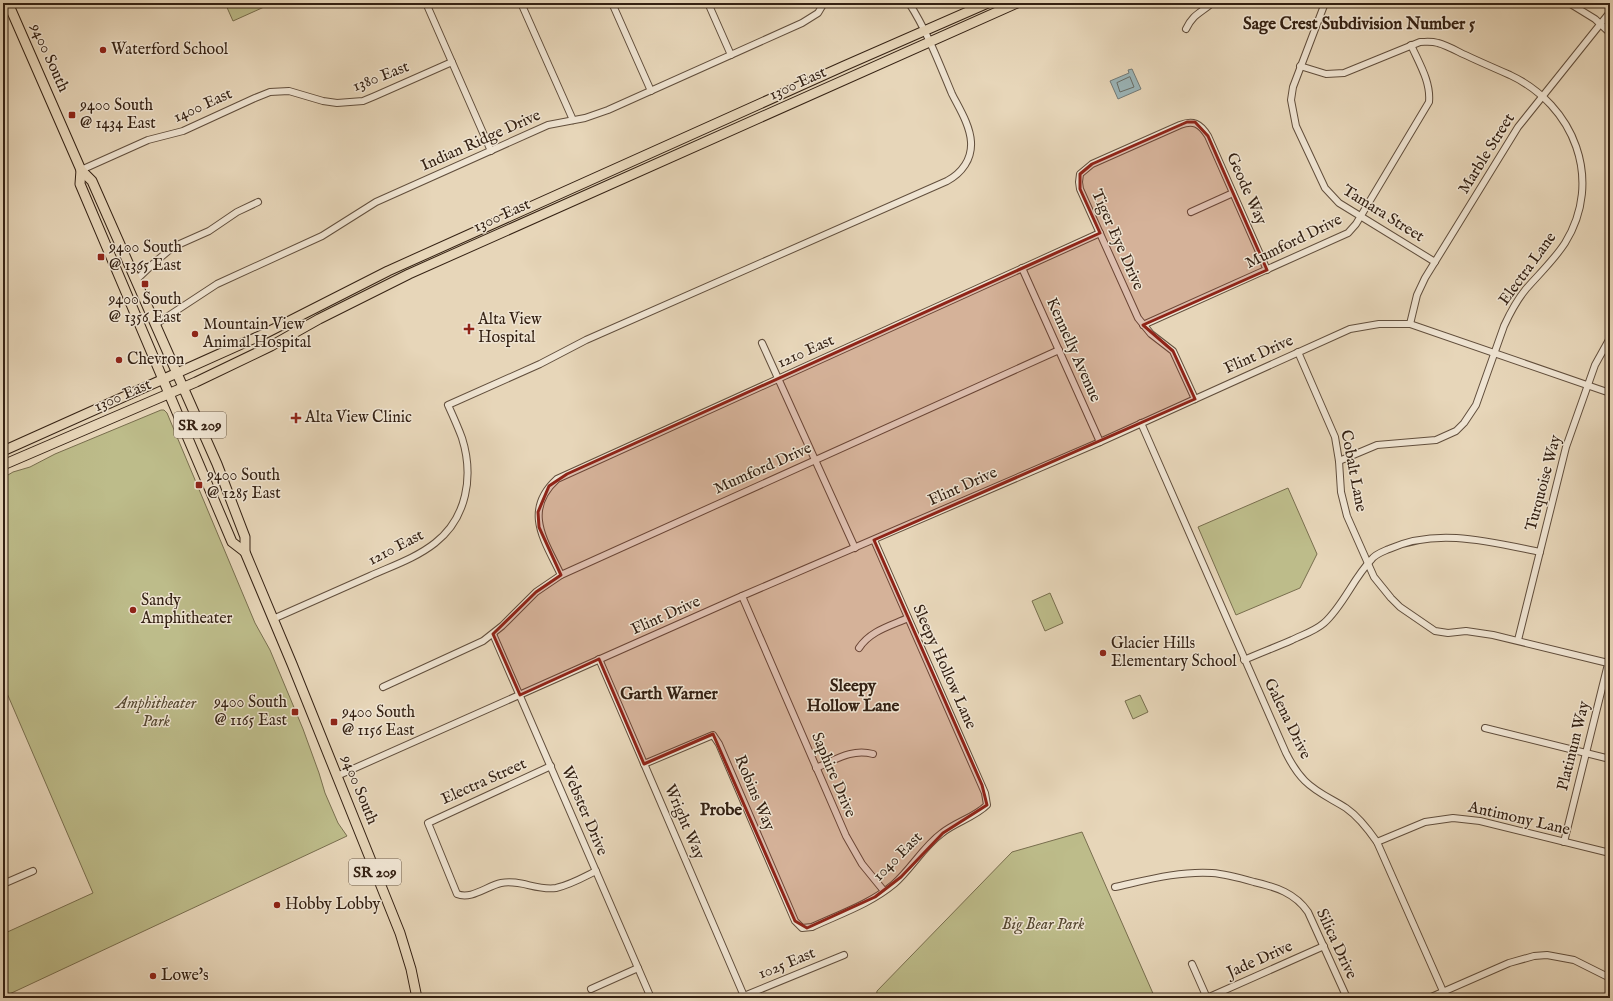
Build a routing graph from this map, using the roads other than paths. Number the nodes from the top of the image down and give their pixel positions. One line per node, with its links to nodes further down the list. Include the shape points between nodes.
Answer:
1 (8, 3): 29 (main road, 9400 South / SR 209)
2 (426, 3): 21 (street)
3 (521, 3): 26 (street)
4 (612, 3): 23 (street)
5 (708, 3): 20 (street)
6 (824, 3): 20 (street, Indian Ridge Drive, via 818,13 802,23)
7 (909, 3): 16 (street)
8 (988, 3): 16 (main road, 1300 East)
9 (1017, 3): 18 (main road, 1300 East)
10 (1212, 3): 15 (street, via 1196,14)
11 (1325, 3): 22 (street, Tamara Street)
12 (1569, 3): 14 (street)
13 (1610, 12): 14 (street, Marble Street)
14 (1601, 24): 17 (street); 25 (street, Marble Street)
15 (1186, 29)
16 (924, 31): 18 (street); 47 (main road, 1300 East, via 388,271 264,334)
17 (1610, 33)
18 (929, 43): 51 (main road, 1300 East, via 409,274 271,346); 69 (street, 1210 East, via 970,135 971,148 968,159 956,176 586,340 540,364 448,405 463,443 468,481 461,510 448,530 436,543 411,558)
19 (1411, 45): 22 (street, Electra Lane, via 1344,73 1326,74); 25 (street, Electra Lane, via 1429,41 1445,45 1525,83); 33 (street, Mumford Drive, via 1427,81 1429,102)
20 (731, 55): 23 (street, Indian Ridge Drive)
21 (452, 62): 24 (street, 1380 East, via 363,101 351,103 323,101 290,91); 28 (street)
22 (1300, 66): 33 (street, Tamara Street, via 1291,100 1296,126 1325,188 1339,203)
23 (651, 91): 26 (street, Indian Ridge Drive, via 597,114)
24 (270, 92): 29 (street, 1400 East, via 183,131 148,140)
25 (1542, 96): 35 (street, Marble Street, via 1518,127); 46 (street, Electra Lane, via 1562,118 1578,151 1582,186 1580,202 1566,242 1517,302 1504,326)
26 (573, 120): 28 (street, Indian Ridge Drive, via 548,126)
27 (1195, 122): 30 (street, Geode Way, via 1208,136); 34 (street, Tiger Eye Drive, via 1187,122 1107,157 1092,164 1080,174 1080,189)
28 (491, 151): 39 (street, Indian Ridge Drive, via 367,207 322,236 217,284)
29 (81, 170): 38 (main road, 9400 South / SR 209, via 92,181); 48 (main road, 9400 South / SR 209, via 80,184)
30 (1233, 193): 32 (street); 37 (street, Geode Way)
31 (258, 202): 38 (street, via 208,231 173,246)
32 (1190, 212)
33 (1361, 216): 35 (street, Tamara Street); 37 (street, Mumford Drive, via 1354,227 1342,237)
34 (1100, 233): 36 (street, 1210 East); 41 (street, Tiger Eye Drive)
35 (1435, 262): 40 (street, Marble Street, via 1418,294)
36 (1022, 268): 44 (street, Kennelly Avenue); 49 (street, 1210 East)
37 (1267, 270): 41 (street, Mumford Drive)
38 (136, 280): 39 (main road, 9400 South / SR 209)
39 (156, 324): 47 (main road, 9400 South / SR 209)
40 (1410, 324): 45 (street, Flint Drive, via 1364,326); 46 (street, Flint Drive)
41 (1143, 325): 54 (street, Tiger Eye Drive, via 1173,351)
42 (1610, 338): 50 (street, Turquoise Way, via 1595,365)
43 (762, 343): 49 (street)
44 (1059, 350): 56 (street, Kennelly Avenue); 58 (street, Mumford Drive)
45 (1298, 352): 54 (street, Flint Drive); 59 (street, Cobalt Lane, via 1335,436)
46 (1495, 352): 50 (street, Flint Drive); 59 (street, Electra Lane, via 1476,405 1456,431 1436,440 1377,445)
47 (178, 373): 48 (main road, 1300 East); 51 (main road, 9400 South / SR 209)
48 (163, 379): 52 (main road, 9400 South / SR 209); 57 (main road, 1300 East)
49 (778, 379): 58 (street); 66 (street, 1210 East, via 557,479 549,486 538,512 539,526)
50 (1588, 385): 53 (street, Flint Drive); 64 (street, Turquoise Way, via 1566,447)
51 (184, 387): 52 (main road, 1300 East); 63 (main road, 9400 South / SR 209, via 245,537)
52 (169, 393): 60 (main road, 1300 East); 63 (main road, 9400 South / SR 209, via 232,542)
53 (1610, 393)
54 (1195, 399): 55 (street, Flint Drive)
55 (1141, 423): 56 (street, Flint Drive); 75 (street, Galena Drive)
56 (1100, 442): 61 (street, Flint Drive)
57 (3, 451)
58 (815, 460): 62 (street); 66 (street, Mumford Drive)
59 (1339, 461): 65 (street, Cobalt Lane, via 1344,504)
60 (3, 465)
61 (874, 540): 62 (street, Flint Drive); 68 (street, Sleepy Hollow Lane)
62 (855, 548): 67 (street, Flint Drive)
63 (245, 552): 69 (main road, 9400 South / SR 209)
64 (1540, 552): 65 (street, via 1490,542 1428,538 1399,544 1376,555); 71 (street, Turquoise Way)
65 (1367, 564): 71 (street, Cobalt Lane, via 1374,577 1400,607 1435,631 1475,632); 75 (street, via 1323,624)
66 (561, 575): 70 (street, Mumford Drive, via 536,592)
67 (742, 596): 73 (street, Flint Drive); 84 (street, Saphire Drive)
68 (908, 618): 72 (street, via 874,633 864,640); 86 (street, Sleepy Hollow Lane, via 982,785)
69 (273, 619): 85 (main road, 9400 South / SR 209)
70 (493, 634): 76 (street, Mumford Drive, via 470,648); 77 (street, Webster Drive)
71 (1518, 640): 74 (street, Cobalt Lane)
72 (859, 648)
73 (599, 659): 77 (street, Flint Drive); 82 (street, Wright Way)
74 (1609, 659): 79 (street, Platinum Way)
75 (1244, 660): 87 (street, Galena Drive, via 1294,767 1305,781 1320,793 1357,817)
76 (383, 688)
77 (520, 695): 83 (street, Webster Drive); 85 (street, Flint Drive)
78 (1485, 728): 79 (street)
79 (1586, 753): 81 (street); 88 (street, Platinum Way)
80 (872, 754): 84 (street, via 854,752)
81 (1610, 759)
82 (644, 764): 95 (street, Robins Way, via 713,735 795,921); 103 (street, Wright Way)
83 (551, 766): 91 (street, Webster Drive); 91 (street, Electra Street, via 428,823 457,894 467,896 508,882 558,888)
84 (816, 768): 94 (street, Saphire Drive, via 853,850)
85 (337, 776): 104 (main road, 9400 South / SR 209, via 400,933 412,969)
86 (987, 805): 94 (street, 1040 East, via 983,810 943,833)
87 (1377, 842): 88 (street, Antimony Lane, via 1425,822 1453,818 1480,821); 102 (street, Galena Drive)
88 (1564, 842): 89 (street, Antimony Lane)
89 (1610, 853)
90 (33, 871): 92 (street)
91 (596, 871): 99 (street, Webster Drive)
92 (3, 884)
93 (1115, 887): 96 (street, Silica Drive, via 1168,875 1198,873 1213,873 1264,884 1287,892 1304,905)
94 (884, 891): 95 (street, 1040 East, via 812,927)
95 (802, 928)
96 (1324, 946): 106 (street, Jade Drive); 107 (street, Silica Drive)
97 (844, 955): 103 (street, 1025 East)
98 (1192, 964): 106 (street)
99 (638, 968): 101 (street); 105 (street, Webster Drive)
100 (1610, 978): 102 (street, via 1574,960 1534,956 1510,963)
101 (591, 989)
102 (1444, 995): 108 (street)
103 (741, 997)
104 (417, 998)
105 (651, 998)
106 (1207, 998)
107 (1347, 998)
108 (1429, 998)

